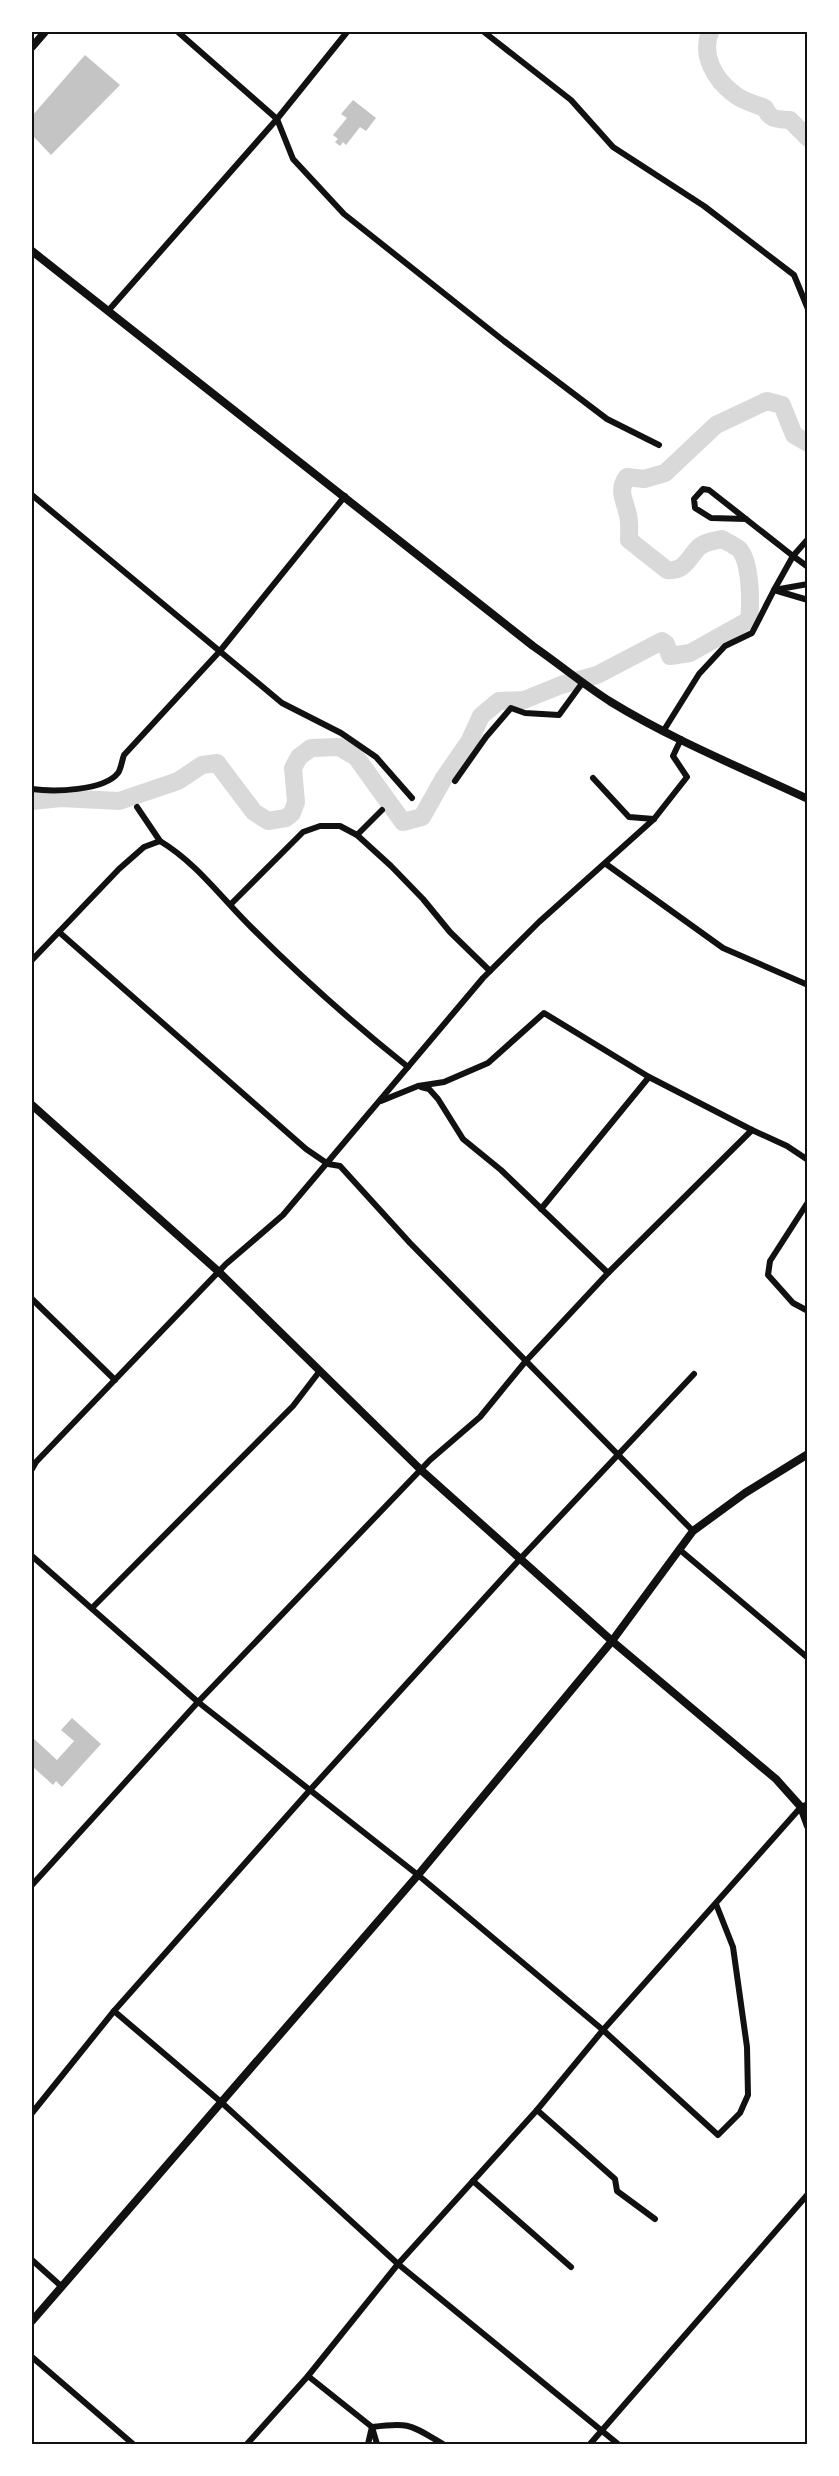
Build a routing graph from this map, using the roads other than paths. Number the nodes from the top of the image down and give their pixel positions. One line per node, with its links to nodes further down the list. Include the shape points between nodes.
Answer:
1 (45, 32): 5 (main road)
2 (178, 32): 6 (street)
3 (347, 32): 6 (street)
4 (484, 32): 8 (street, via 571,100 613,147 704,206 794,274)
5 (32, 47)
6 (277, 119): 9 (street); 10 (street, via 293,159 344,214 607,419)
7 (32, 251): 9 (main road)
8 (807, 309)
9 (108, 311): 12 (main road)
10 (659, 446)
11 (32, 495): 20 (street)
12 (345, 496): 20 (street); 21 (main road)
13 (746, 519): 13 (street, via 711,518 695,508 694,500 704,489 710,490); 15 (street)
14 (807, 539): 15 (street)
15 (793, 556): 16 (street); 18 (street)
16 (807, 567)
17 (807, 584): 18 (street)
18 (774, 590): 19 (street); 22 (street, via 752,633 725,646 699,674)
19 (807, 600)
20 (220, 651): 26 (street, via 124,755 119,773 101,786); 27 (street, via 282,703 341,733 376,757)
21 (587, 685): 22 (main road); 25 (street, via 559,715 525,714 511,708)
22 (664, 730): 23 (main road)
23 (681, 739): 28 (main road); 31 (street, via 673,756 687,777)
24 (593, 778): 31 (street, via 629,817)
25 (455, 781)
26 (32, 789)
27 (412, 798)
28 (807, 799)
29 (137, 807): 33 (street)
30 (382, 810): 32 (street)
31 (654, 819): 34 (street)
32 (357, 835): 35 (street, via 340,826 320,826 303,832); 38 (street, via 423,898 450,932)
33 (160, 841): 35 (street, via 198,870); 36 (street, via 144,847 119,869)
34 (606, 864): 38 (street); 39 (street, via 723,948)
35 (231, 904): 40 (street, via 291,966)
36 (59, 932): 37 (street); 47 (street, via 306,1149)
37 (32, 959)
38 (490, 971): 40 (street)
39 (807, 985)
40 (408, 1066): 43 (street)
41 (649, 1077): 42 (street, via 544,1013 488,1063 444,1082); 45 (street); 49 (street)
42 (418, 1086): 43 (street); 49 (street, via 429,1089 464,1139)
43 (378, 1102): 47 (street)
44 (32, 1105): 50 (street)
45 (752, 1130): 46 (street); 51 (street)
46 (807, 1160)
47 (328, 1164): 50 (street, via 284,1215); 54 (street, via 340,1166)
48 (807, 1202): 53 (street, via 770,1261 768,1275 793,1304)
49 (541, 1209): 51 (street)
50 (219, 1272): 55 (street); 57 (street)
51 (608, 1273): 54 (street)
52 (32, 1299): 57 (street)
53 (807, 1311)
54 (525, 1362): 59 (street); 61 (street, via 480,1417)
55 (319, 1372): 61 (street); 66 (street, via 293,1406)
56 (694, 1374): 59 (street)
57 (115, 1380): 60 (street)
58 (807, 1454): 62 (street)
59 (616, 1455): 62 (street); 65 (street)
60 (32, 1469)
61 (421, 1470): 65 (street); 69 (street)
62 (693, 1532): 63 (street)
63 (680, 1550): 67 (street); 68 (street)
64 (32, 1556): 66 (street)
65 (520, 1559): 67 (street); 70 (street)
66 (92, 1608): 69 (street)
67 (612, 1641): 71 (street); 73 (street)
68 (807, 1658)
69 (198, 1702): 70 (street); 74 (street)
70 (310, 1790): 73 (street); 76 (street)
71 (804, 1805): 72 (street); 75 (street)
72 (807, 1826)
73 (418, 1875): 77 (street); 78 (street)
74 (32, 1885)
75 (716, 1904): 77 (street); 77 (street, via 733,1947 747,2047 748,2095 740,2114 718,2135)
76 (114, 2011): 78 (street); 80 (street)
77 (603, 2030): 79 (street)
78 (221, 2102): 85 (street); 87 (street)
79 (537, 2110): 81 (street); 83 (street, via 615,2179 616,2191)
80 (32, 2113)
81 (473, 2181): 85 (street); 86 (street)
82 (807, 2194): 92 (street)
83 (655, 2219)
84 (32, 2260): 87 (street)
85 (398, 2264): 90 (street); 92 (street)
86 (571, 2266)
87 (61, 2286): 88 (street)
88 (32, 2321)
89 (32, 2357): 93 (street)
90 (308, 2376): 91 (street); 94 (street)
91 (372, 2427): 95 (street); 96 (street); 97 (street, via 409,2425)
92 (602, 2430): 98 (street); 99 (street)
93 (133, 2445)
94 (247, 2445)
95 (368, 2445)
96 (377, 2445)
97 (443, 2445)
98 (590, 2445)
99 (618, 2445)

